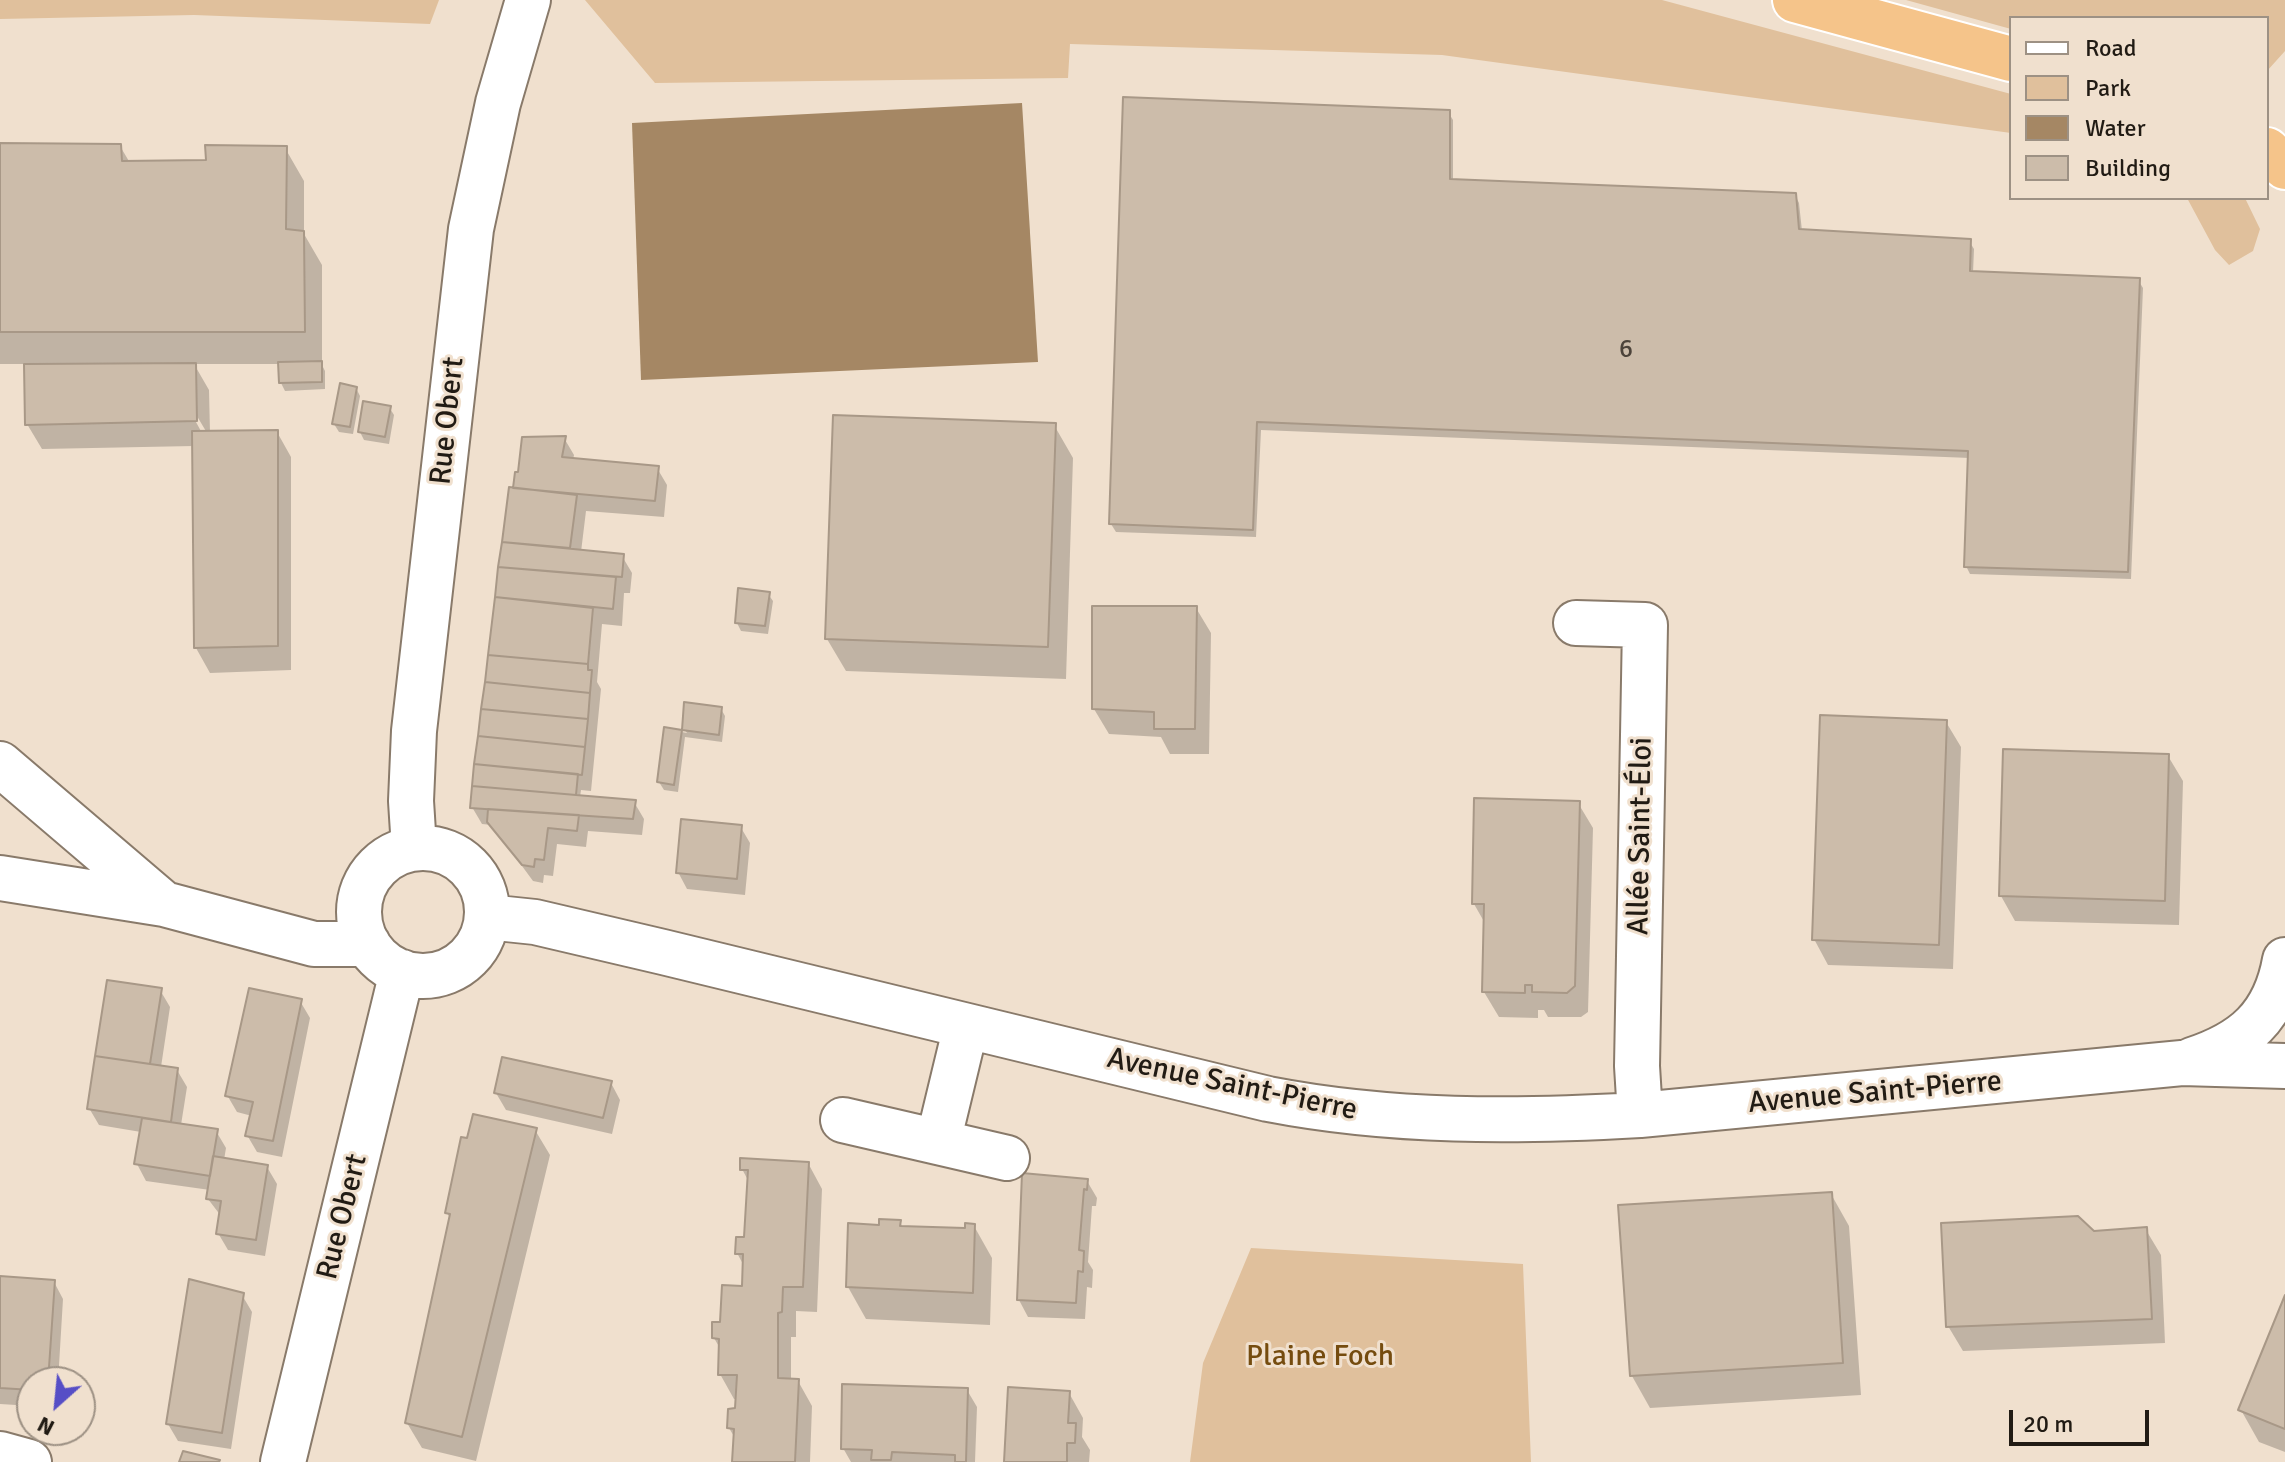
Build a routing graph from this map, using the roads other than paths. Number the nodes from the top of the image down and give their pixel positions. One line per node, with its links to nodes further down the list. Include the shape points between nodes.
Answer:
1 (528, 0): 8 (street, Rue Obert, via 498,103 471,229 414,731)
2 (1795, 0): 3 (highway)
3 (2009, 58)
4 (2269, 152): 5 (highway)
5 (2285, 167)
6 (1576, 623): 18 (street, Allée Saint-Éloi, via 1645,625)
7 (0, 764): 10 (street)
8 (414, 848): 11 (street, via 437,849 466,865 484,893); 12 (street, via 383,862 363,889 360,922)
9 (0, 878): 10 (street)
10 (164, 904): 12 (street, via 314,944)
11 (487, 917): 14 (street, via 481,939 458,965 437,974); 15 (street, Avenue Saint-Pierre, via 549,925)
12 (368, 944): 14 (street, via 382,961)
13 (2285, 960): 16 (street, Avenue Saint-Pierre, via 2271,1001 2254,1027 2231,1045)
14 (402, 972): 24 (street, Rue Obert)
15 (966, 1026): 18 (street, Avenue Saint-Pierre, via 1315,1108 1473,1121); 20 (street)
16 (2182, 1063): 17 (street, Avenue Saint-Pierre); 18 (street, Avenue Saint-Pierre)
17 (2285, 1066)
18 (1640, 1115)
19 (843, 1120): 20 (street)
20 (938, 1142): 21 (street)
21 (1007, 1158)
22 (0, 1454): 23 (street)
23 (29, 1462)
24 (283, 1462)

